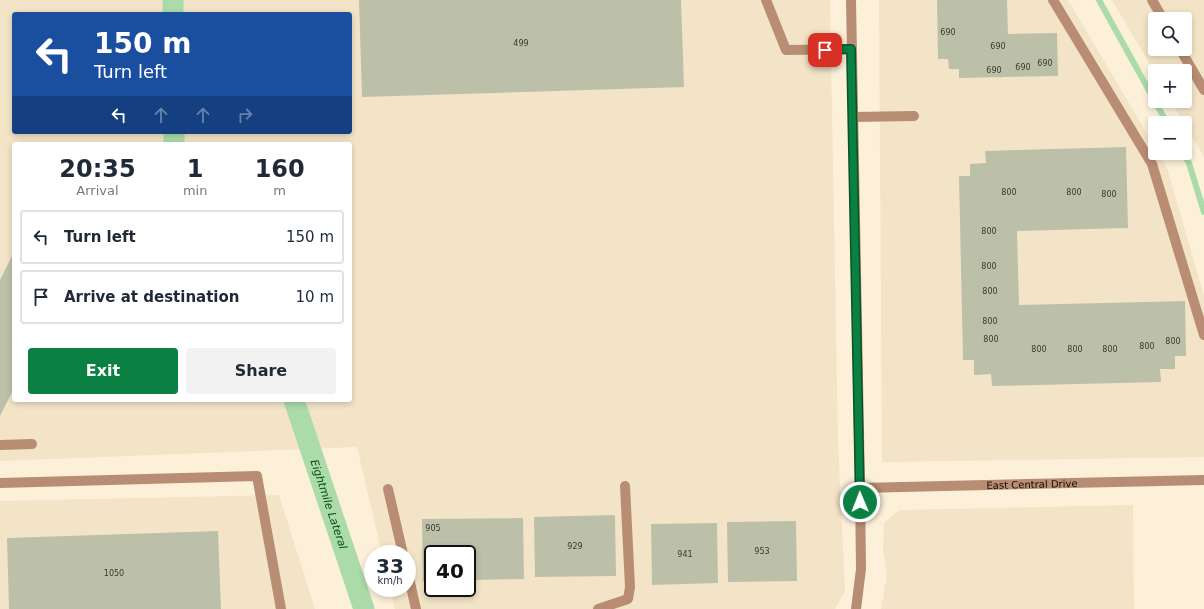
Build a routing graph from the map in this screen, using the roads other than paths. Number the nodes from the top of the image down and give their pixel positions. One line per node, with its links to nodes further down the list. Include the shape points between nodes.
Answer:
1 (766, 0): 6 (street, via 786,50)
2 (851, 0): 6 (street)
3 (1053, 0): 11 (street, via 1152,164)
4 (1152, 0): 5 (street)
5 (1159, 12)
6 (851, 49): 10 (street)
7 (1184, 56): 8 (street)
8 (1204, 90)
9 (914, 116): 10 (street)
10 (853, 117): 17 (street)
11 (1204, 334)
12 (32, 444): 13 (street)
13 (0, 445)
14 (1204, 480): 17 (street, East Central Drive)
15 (0, 483): 22 (street, via 257,476)
16 (625, 486): 21 (street)
17 (860, 488): 25 (street, via 861,569)
18 (388, 489): 19 (street)
19 (401, 545)
20 (413, 597): 23 (street)
21 (629, 604): 24 (street)
22 (281, 609)
23 (416, 609)
24 (598, 609)
25 (856, 609)

